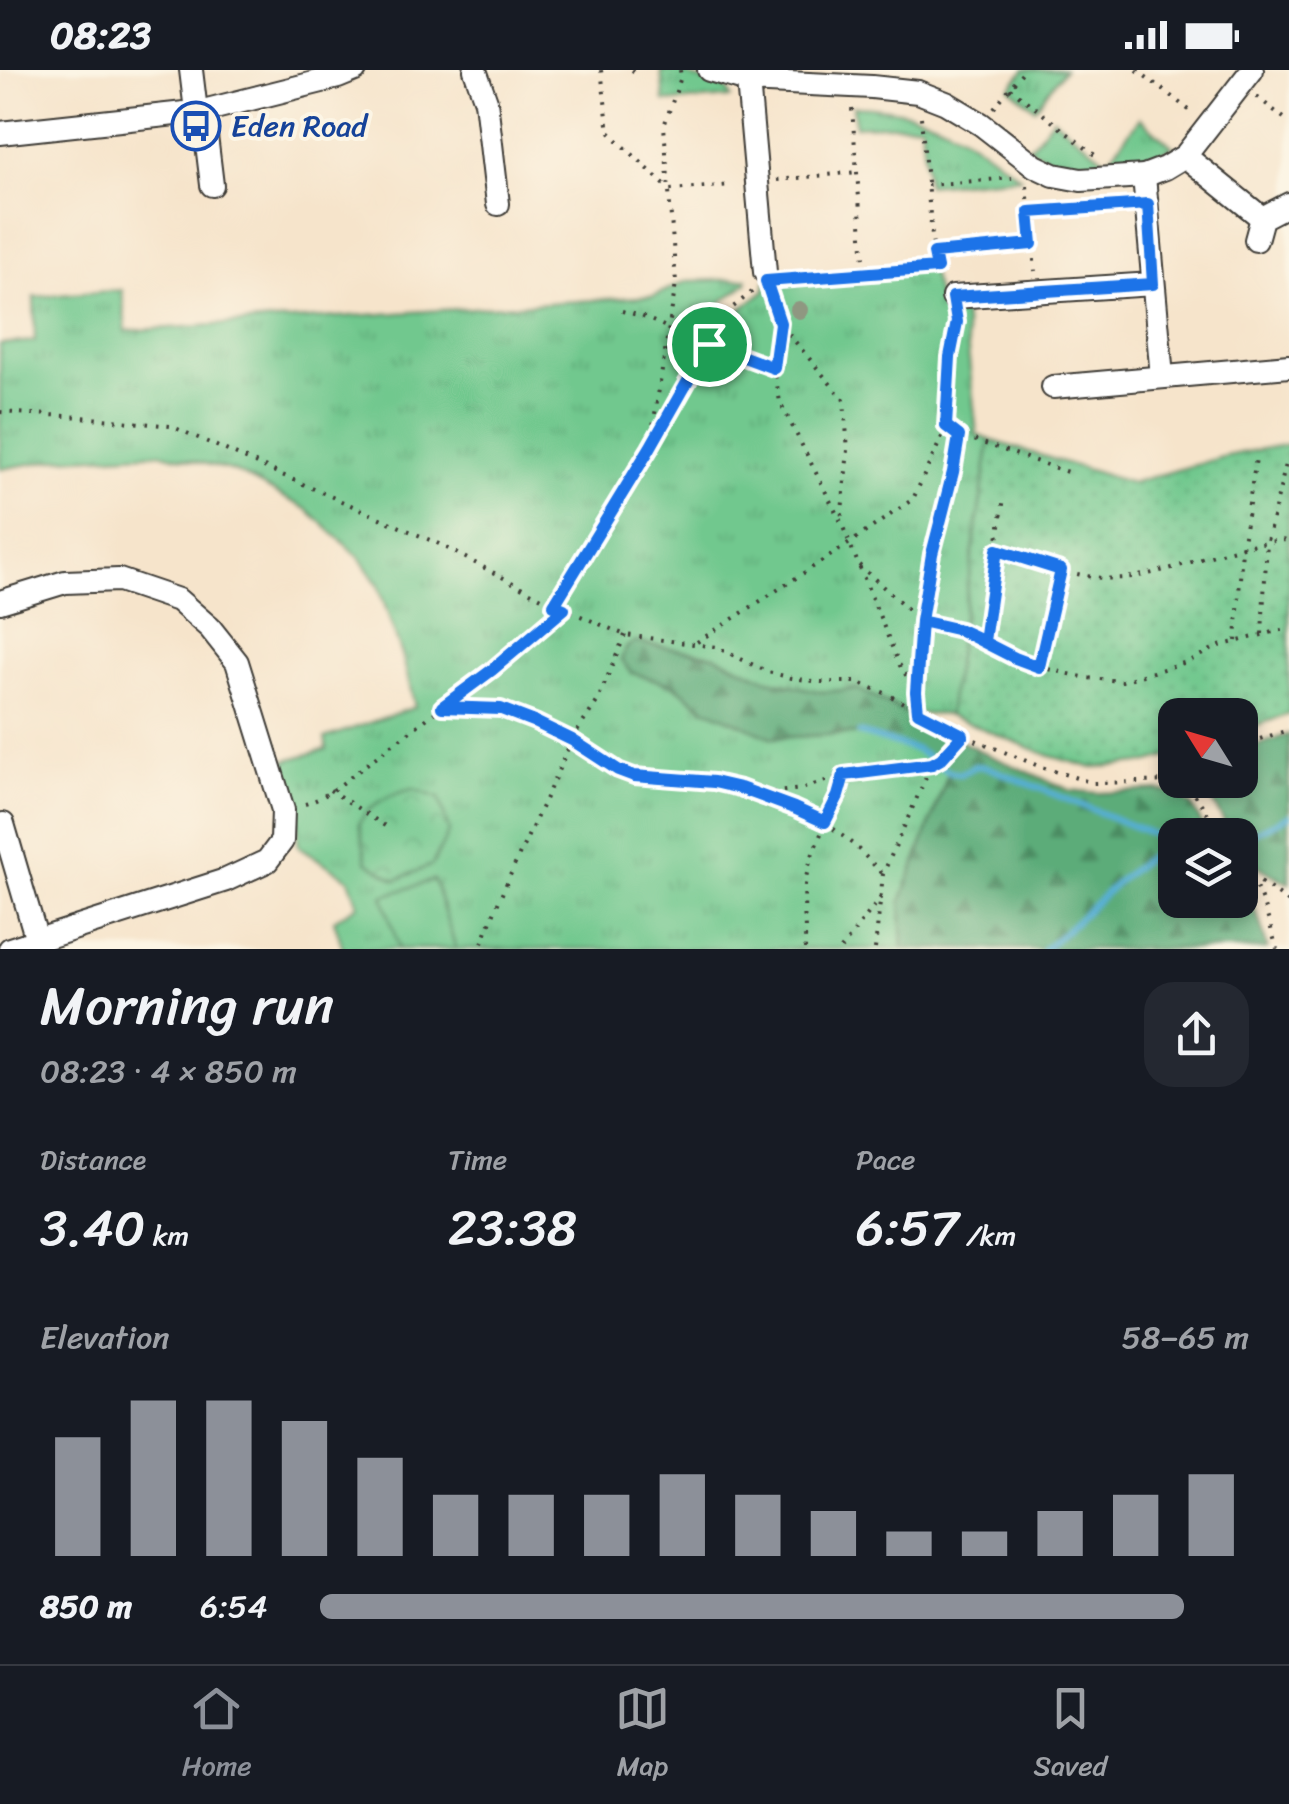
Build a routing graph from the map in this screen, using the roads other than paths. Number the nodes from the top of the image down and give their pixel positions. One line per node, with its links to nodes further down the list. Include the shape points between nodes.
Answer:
1 (191, 70): 8 (street)
2 (355, 70): 8 (street)
3 (475, 70): 13 (street, via 486,102)
4 (710, 70): 6 (street)
5 (1247, 78): 10 (street)
6 (748, 81): 7 (street); 15 (street)
7 (865, 81): 11 (street, via 946,103 981,124 1030,171 1081,180)
8 (200, 111): 9 (street); 12 (street)
9 (0, 133)
10 (1185, 156): 11 (street); 14 (street, via 1259,229)
11 (1134, 177): 16 (street, via 1148,204)
12 (212, 186)
13 (498, 204)
14 (1289, 204)
15 (768, 281)
16 (1153, 284): 17 (street); 19 (street)
17 (953, 297)
18 (1289, 366): 19 (street)
19 (1162, 378): 20 (street)
20 (1053, 388)
21 (0, 602): 23 (street, via 65,582 119,580 178,600 237,662 283,810 282,842 267,862)
22 (3, 824): 23 (street)
23 (37, 940): 24 (street)
24 (10, 949)

